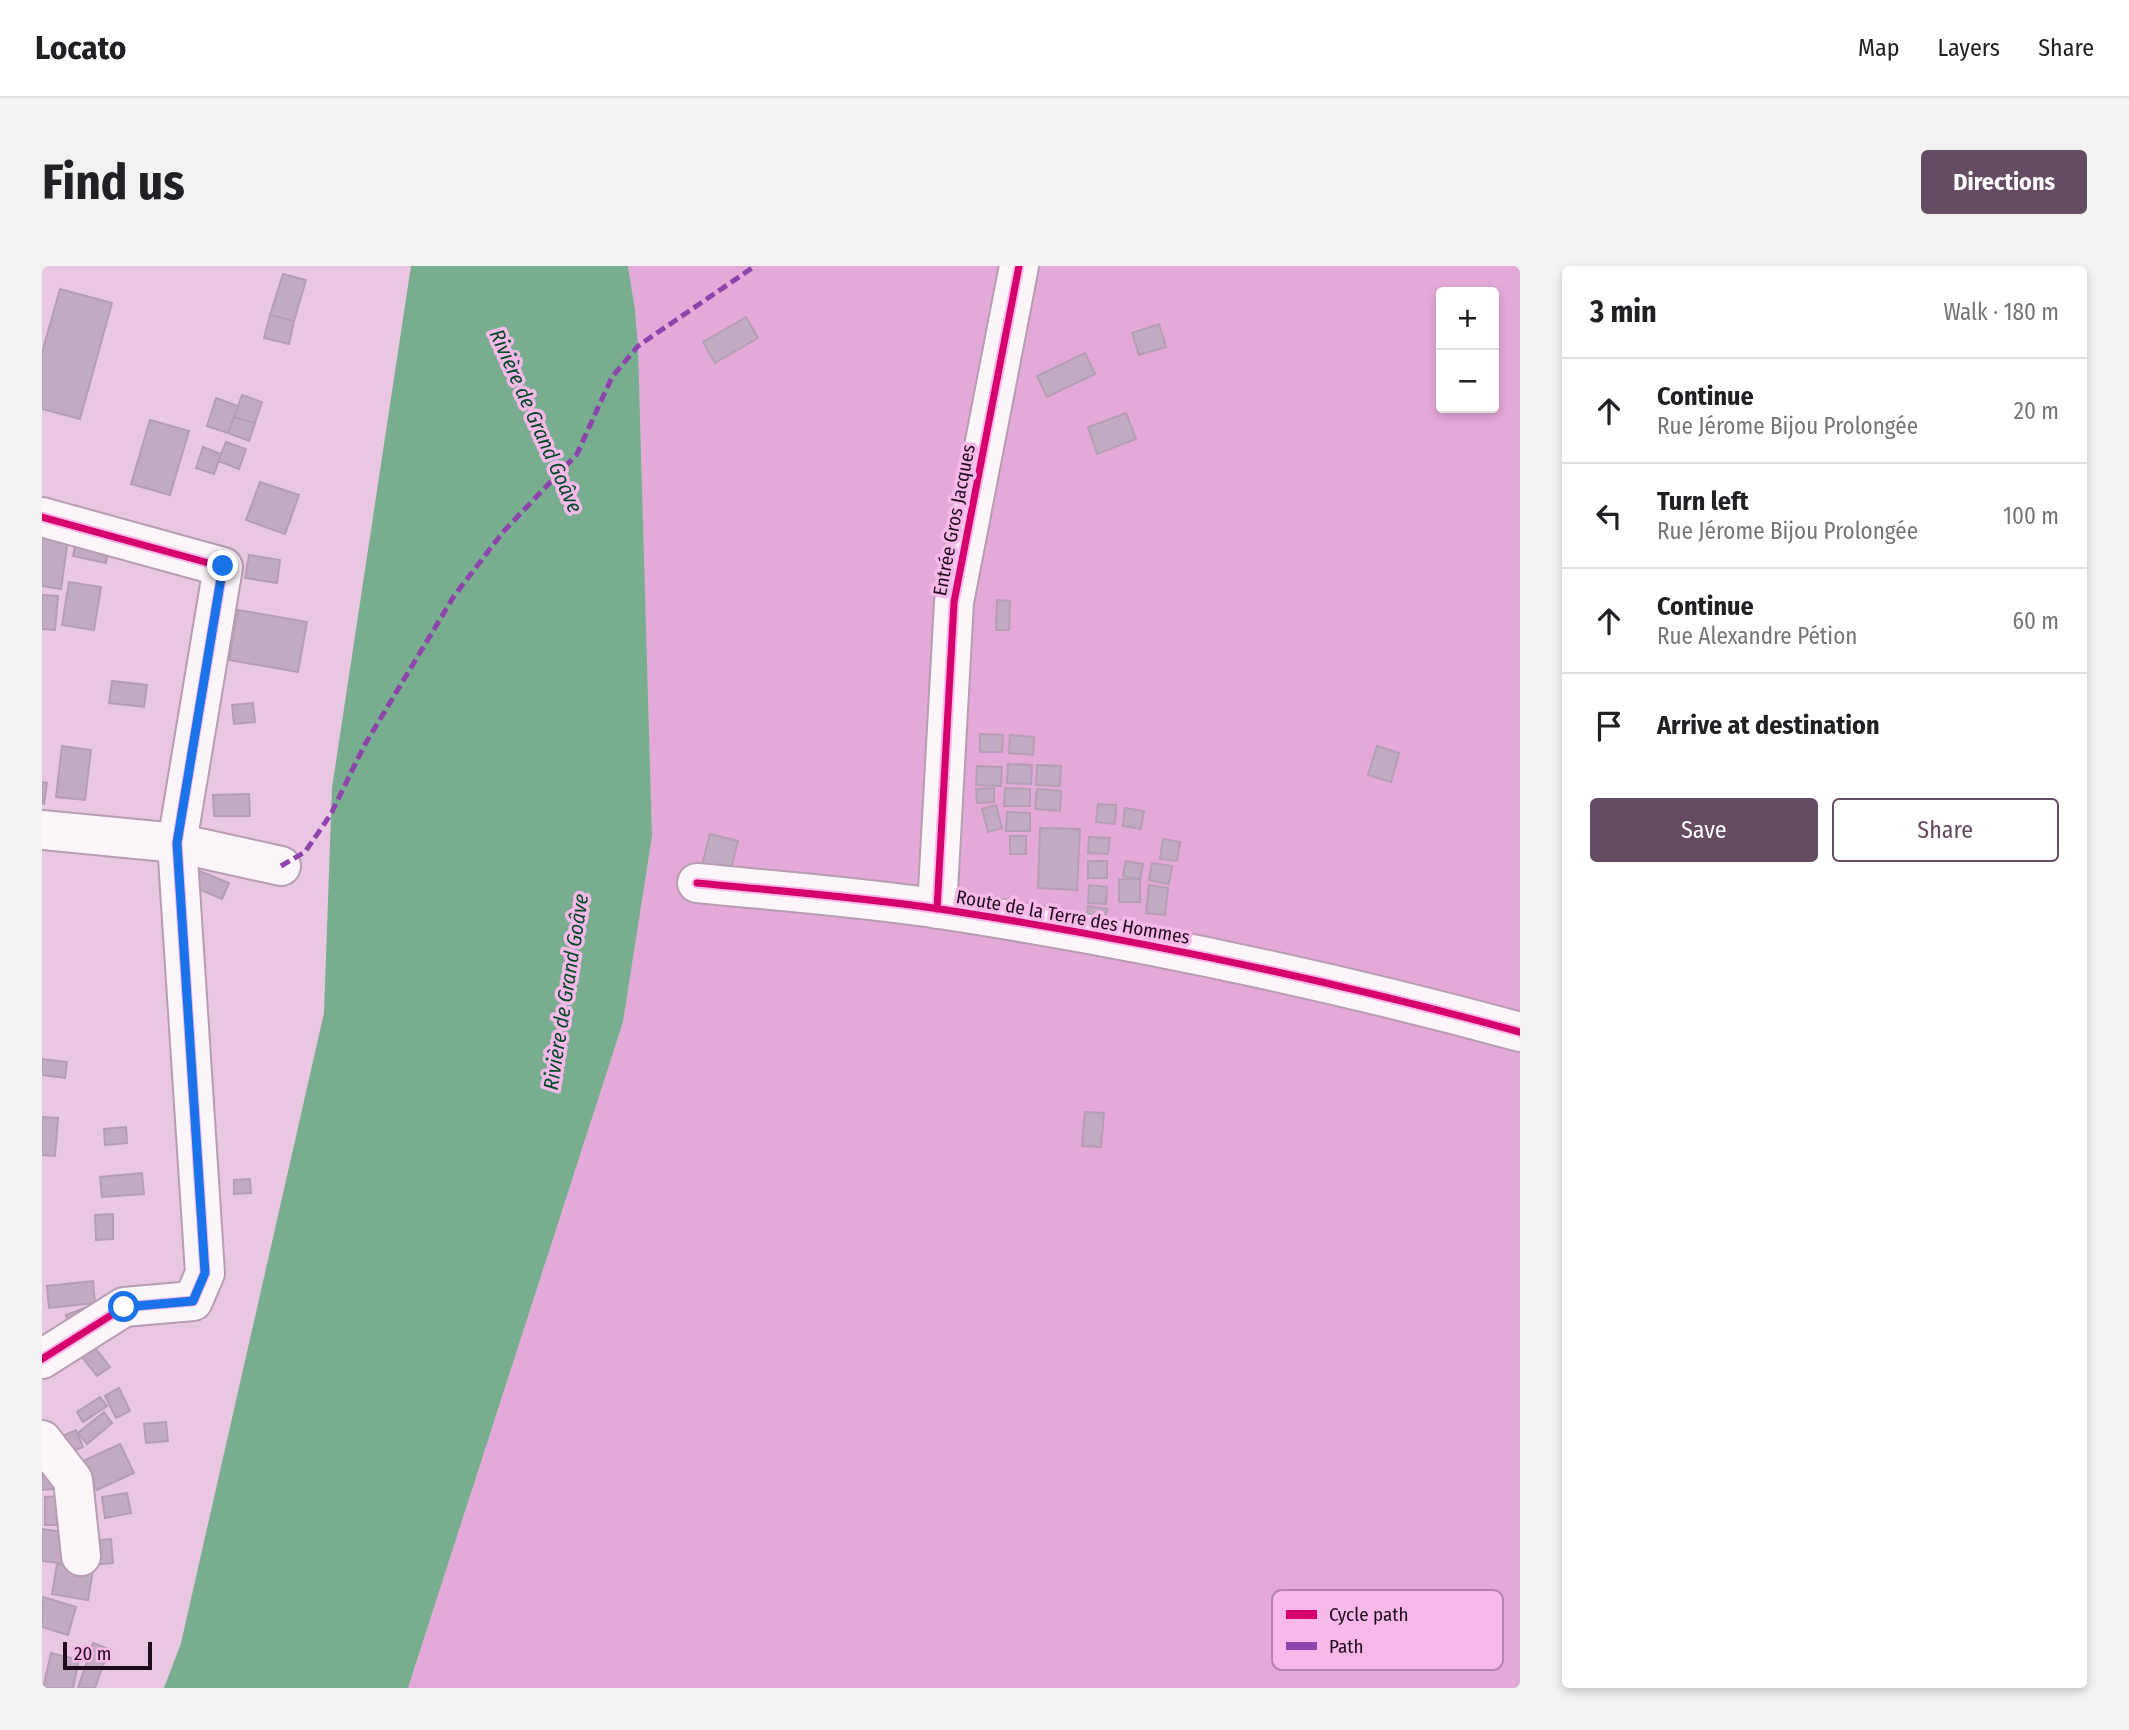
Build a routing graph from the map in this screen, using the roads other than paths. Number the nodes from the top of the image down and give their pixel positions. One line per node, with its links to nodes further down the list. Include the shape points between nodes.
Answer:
1 (1019, 266): 7 (street, Entrée Gros Jacques, via 954,602)
2 (42, 517): 4 (street, via 223,566)
3 (42, 830): 4 (street)
4 (177, 843): 5 (street); 9 (street, via 205,1273 193,1301 124,1307)
5 (281, 866)
6 (698, 883): 7 (street, Route de la Terre des Hommes)
7 (937, 909): 8 (street, Route de la Terre des Hommes, via 1114,938 1400,1000)
8 (1520, 1032)
9 (42, 1359)
10 (42, 1440): 11 (street, via 73,1480)
11 (81, 1556)

